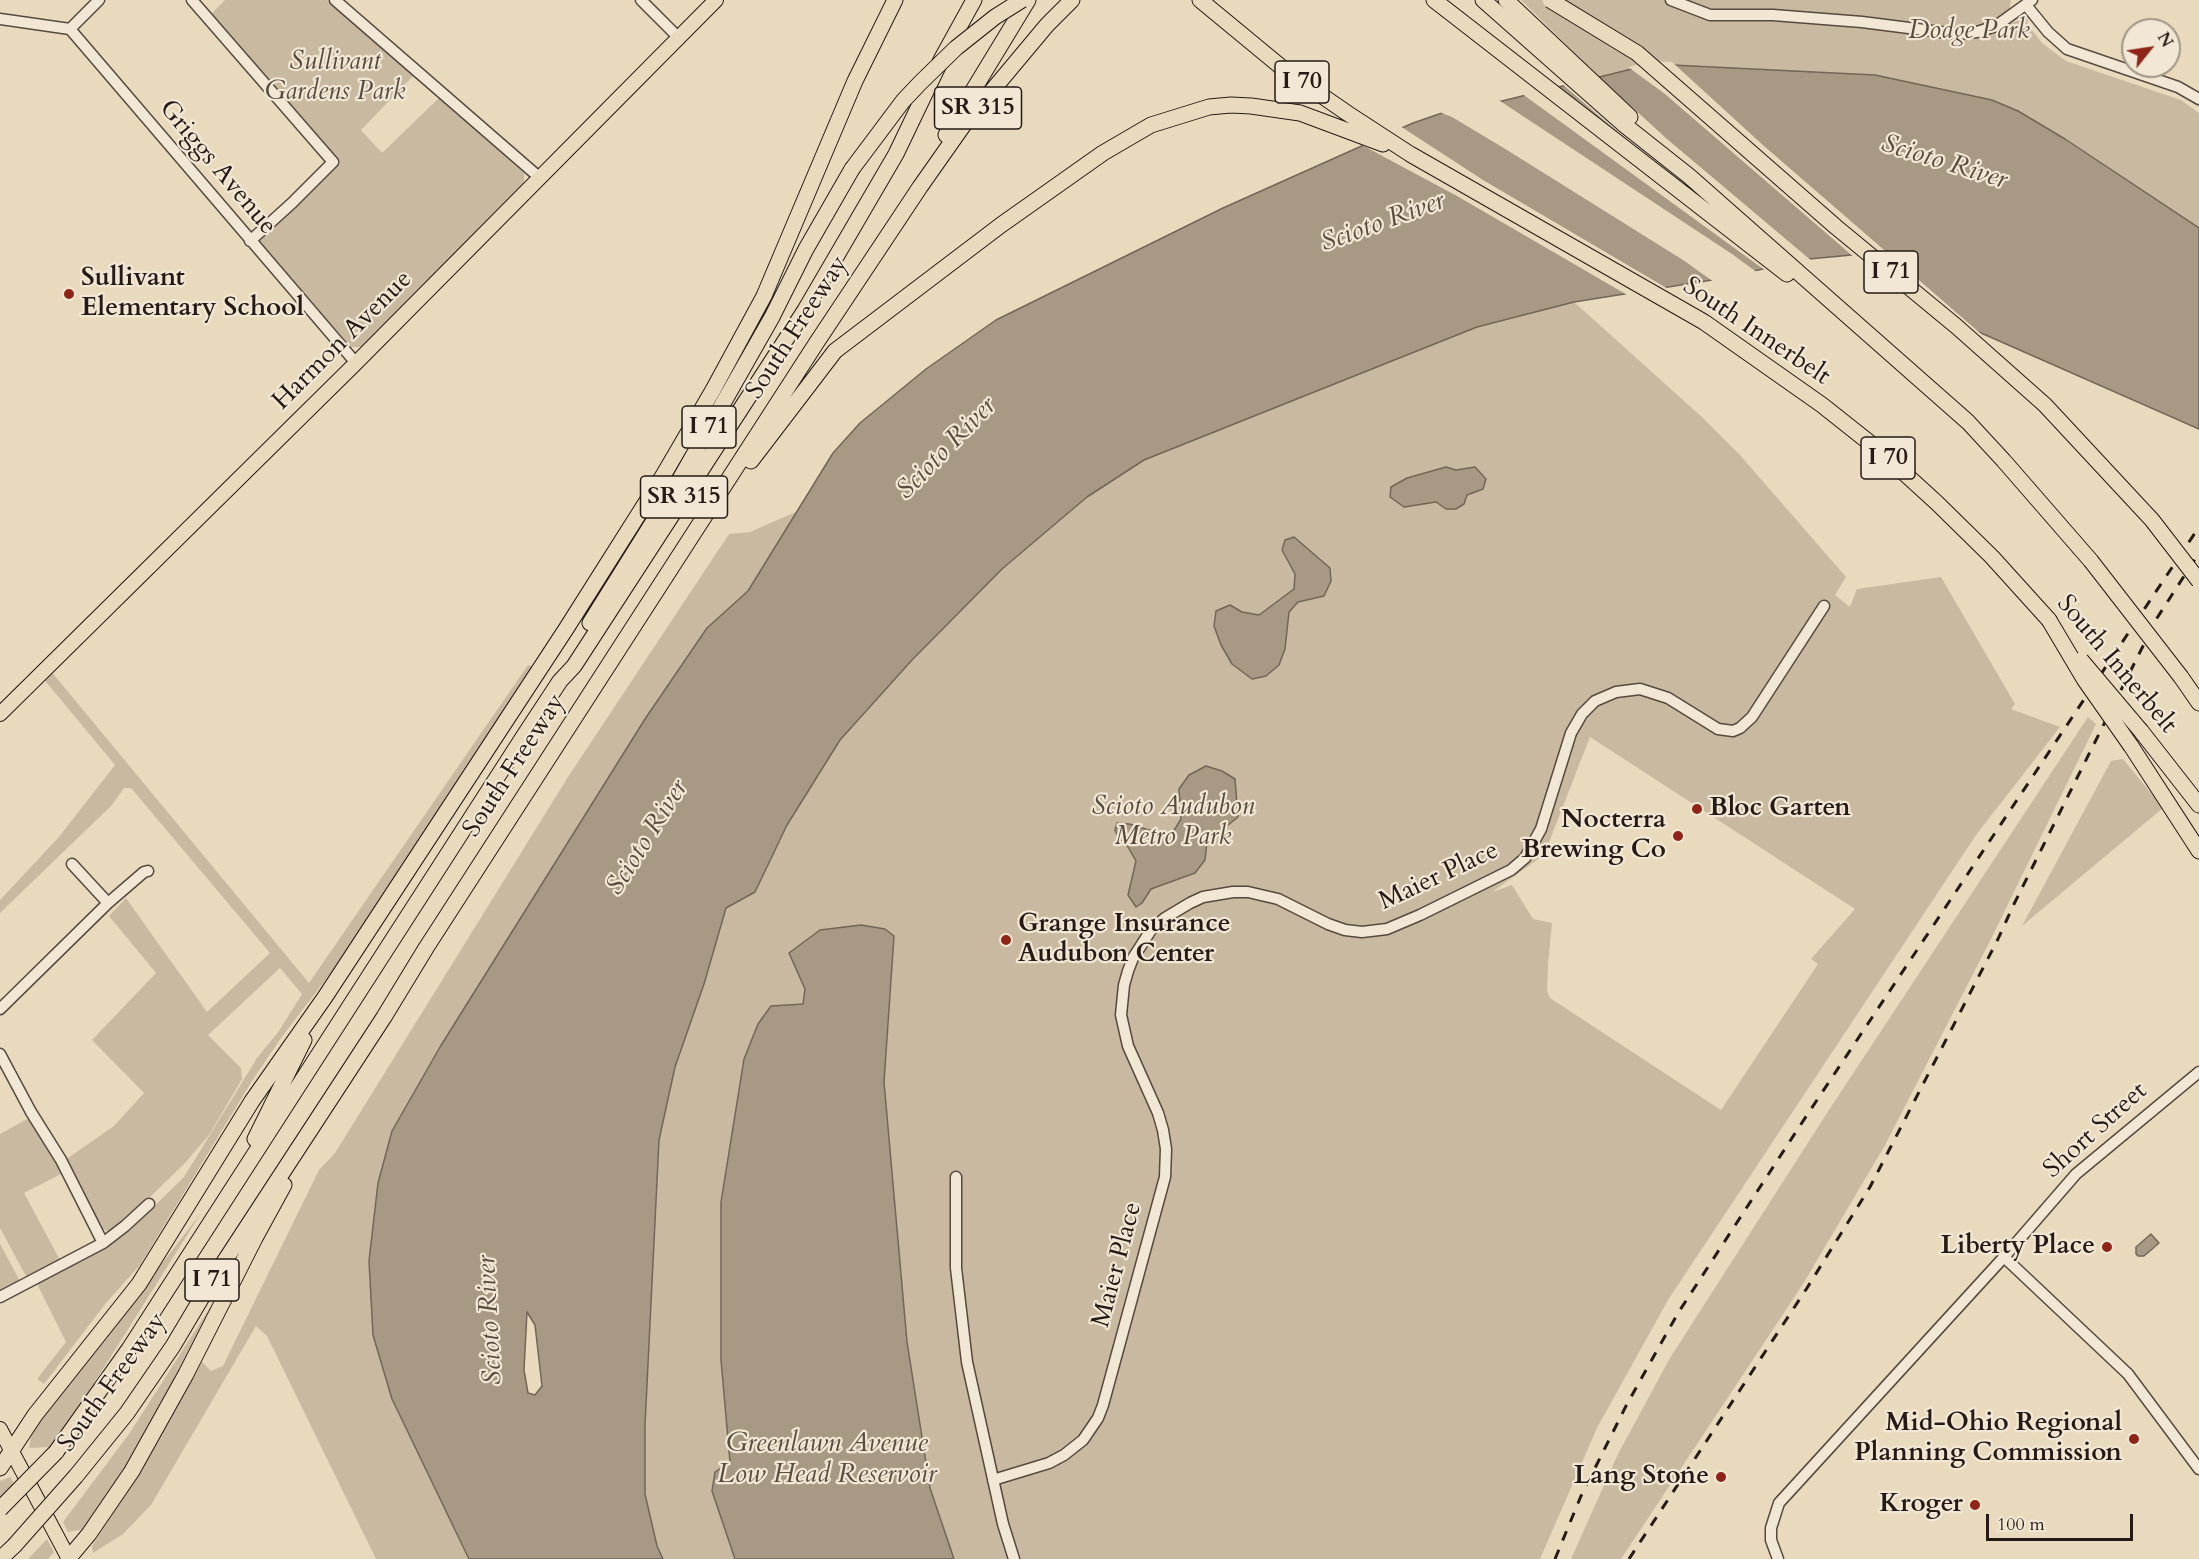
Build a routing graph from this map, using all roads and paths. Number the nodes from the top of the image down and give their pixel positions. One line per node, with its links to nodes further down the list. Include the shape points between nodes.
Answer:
1 (99, 0): 19 (street)
2 (192, 0): 26 (street, via 333,162)
3 (335, 0): 24 (street)
4 (640, 0): 20 (street)
5 (717, 0): 20 (main road, Harmon Avenue)
6 (895, 0): 43 (highway, via 855,81 764,296 713,390 566,629)
7 (974, 0): 34 (highway, South Freeway / SR 315, via 896,154 805,310 574,666)
8 (1022, 0): 34 (highway, I 71, bridge, via 956,48 920,83 852,169 680,479 567,660)
9 (1028, 0): 25 (highway)
10 (1072, 0): 25 (highway, South Freeway / SR 315, via 965,123)
11 (1200, 0): 23 (highway, South Innerbelt / I 70, via 1286,71)
12 (1434, 0): 27 (highway, via 1735,236)
13 (1483, 0): 22 (highway, South Innerbelt)
14 (1506, 0): 22 (highway, via 1630,117)
15 (1550, 0): 30 (highway, I 71, bridge, via 1637,53 2045,405 2152,520)
16 (1671, 0): 17 (street, via 1710,15 1773,15 1956,34 1996,26)
17 (2029, 2): 21 (street, via 2048,32 2067,49 2178,87)
18 (0, 19): 19 (street)
19 (70, 29): 26 (street, Griggs Avenue)
20 (679, 38): 24 (main road, Harmon Avenue)
21 (2199, 99)
22 (1647, 141): 27 (highway, South Innerbelt)
23 (1410, 154): 29 (highway, I 71, via 1300,113 1231,105 1187,112 1131,135 1001,225 836,351); 32 (highway, South Innerbelt / I 70, via 1704,322 1822,405 1937,503)
24 (540, 178): 28 (main road, Harmon Avenue)
25 (895, 224): 29 (highway, South Freeway / SR 315)
26 (250, 241): 28 (street, Griggs Avenue)
27 (1853, 320): 33 (highway, South Innerbelt, bridge, via 1968,422 2004,460 2091,561)
28 (356, 363): 37 (main road, Harmon Avenue)
29 (670, 570): 47 (highway, South Freeway / I 71)
30 (2199, 581)
31 (1824, 606): 58 (street, Maier Place, via 1752,717 1733,731 1718,729 1668,698 1640,689 1616,692 1595,701 1571,733 1541,829 1525,858 1511,870 1420,915 1387,929 1353,931 1328,924 1278,899 1233,892 1190,903 1151,930 1128,971 1121,1016 1128,1046 1163,1130 1165,1177 1103,1405 1090,1430 1074,1448 1049,1463)
32 (2049, 620): 38 (highway, South Innerbelt / I 70, bridge); 39 (highway, bridge)
33 (2181, 677): 35 (highway); 36 (highway, South Innerbelt)
34 (560, 681): 50 (highway, South Freeway / I 71)
35 (2199, 697)
36 (2199, 703)
37 (0, 714)
38 (2199, 805)
39 (2199, 851)
40 (72, 864): 42 (street)
41 (148, 871): 42 (street)
42 (108, 903): 44 (street)
43 (325, 997): 50 (highway); 55 (highway, via 246,1111 139,1284)
44 (0, 1009)
45 (0, 1054): 51 (street)
46 (2199, 1072): 52 (street, Short Street, via 2076,1174)
47 (342, 1080): 60 (highway, South Freeway / I 71, bridge, via 127,1413); 61 (highway, via 132,1471)
48 (956, 1177): 58 (street, via 956,1268 964,1340)
49 (149, 1204): 51 (street)
50 (223, 1204): 59 (highway, South Freeway / I 71, bridge, via 129,1349 56,1452)
51 (103, 1243): 53 (street)
52 (2004, 1257): 57 (street, via 2128,1374); 63 (street, Short Street, via 1779,1503 1771,1528)
53 (0, 1297)
54 (0, 1429): 55 (main road)
55 (11, 1450): 56 (highway); 61 (main road)
56 (0, 1468)
57 (2199, 1469)
58 (993, 1480): 62 (street)
59 (0, 1509)
60 (0, 1559)
61 (69, 1559)
62 (1014, 1559)
63 (1778, 1559)

